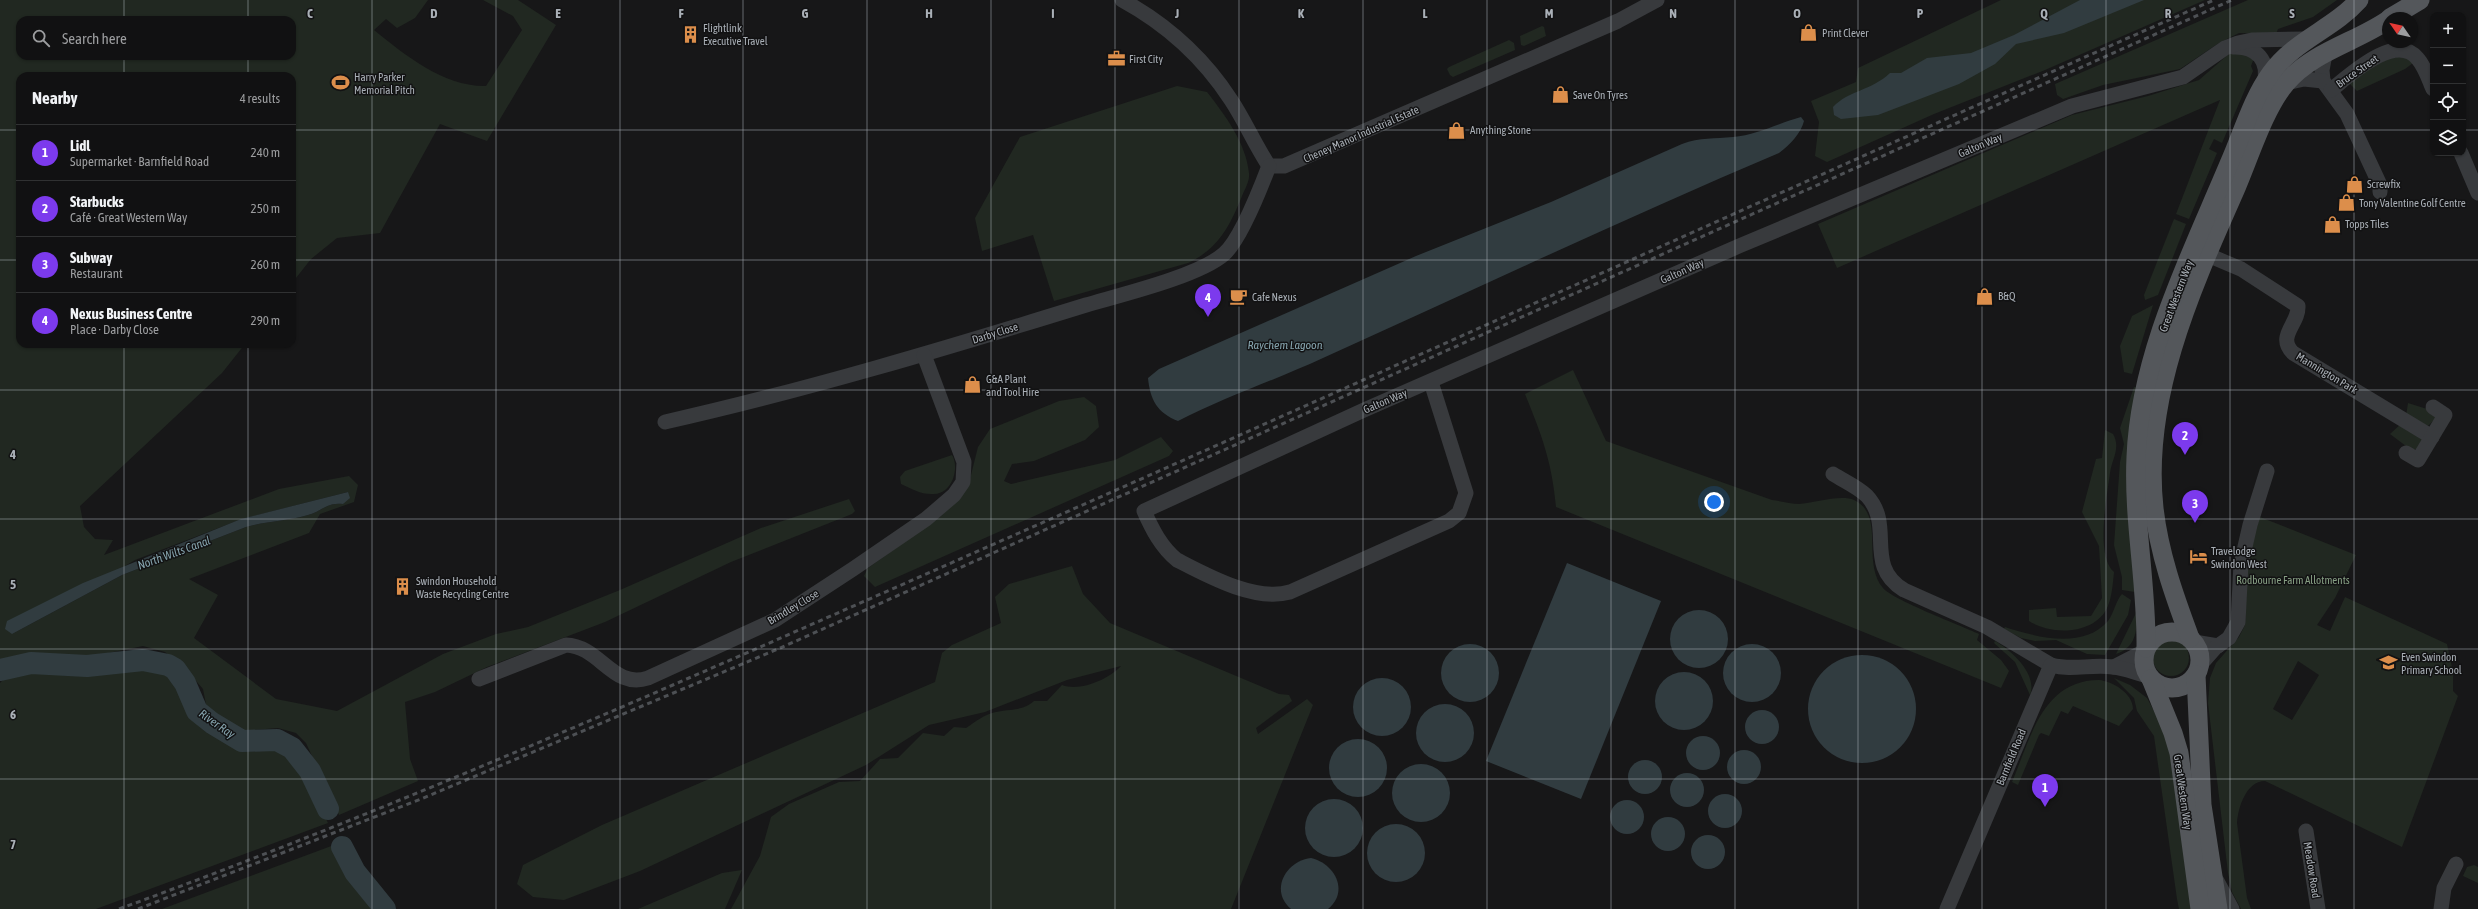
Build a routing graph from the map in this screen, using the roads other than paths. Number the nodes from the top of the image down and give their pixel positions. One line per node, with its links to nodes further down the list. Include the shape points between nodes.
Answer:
1 (1122, 0): 15 (street, via 1154,19 1198,57 1231,100)
2 (1657, 0): 15 (street, Cheney Manor Industrial Estate, via 1618,21 1291,164)
3 (2359, 0): 7 (main road, Great Western Way, via 2350,10)
4 (2420, 0): 5 (main road, Great Western Way)
5 (2400, 12)
6 (2382, 23): 9 (main road, Great Western Way)
7 (2305, 39): 8 (street, Galton Way, via 2252,40); 11 (main road, Great Western Way, via 2286,55)
8 (2224, 48): 11 (street, via 2247,48 2257,54 2266,68); 20 (street, Galton Way, via 2183,77 2072,106 1739,246)
9 (2325, 54): 10 (main road, Great Western Way); 13 (street, via 2322,70)
10 (2286, 83): 13 (street, via 2301,79); 18 (main road, Great Western Way, via 2268,112)
11 (2264, 84): 29 (main road, Great Western Way, via 2174,298 2146,391 2136,458)
12 (2431, 84): 13 (street, Bruce Street, via 2418,58 2410,52 2401,50 2373,58)
13 (2327, 85): 16 (street, via 2347,114 2362,143 2380,185)
14 (2462, 156): 17 (street)
15 (1269, 166): 19 (street, Darby Close, via 1234,242 1212,263 1181,275)
16 (2380, 192)
17 (2478, 193)
18 (2208, 255): 23 (street, Mannington Park, via 2241,269 2298,306 2286,339 2293,353); 27 (main road, Great Western Way, via 2167,367 2157,411 2152,458 2152,492 2158,538 2169,582)
19 (924, 354): 22 (street, Darby Close, via 782,394); 34 (street, Brindley Close, via 963,458 965,471 959,489 926,519 789,612 648,678 639,681 628,680 580,647 566,645)
20 (1431, 382): 20 (street, Galton Way, via 1466,493 1459,513 1449,521 1276,596 1262,595 1197,570 1168,553 1151,527 1144,511 1357,413)
21 (2433, 407): 23 (street, via 2446,415)
22 (665, 422)
23 (2432, 437): 24 (street, via 2418,460)
24 (2406, 453)
25 (2268, 471): 28 (street, via 2255,492 2241,564 2238,622 2233,633)
26 (1833, 474): 30 (street, via 1864,493 1872,502 1880,521 1881,561 1895,584 1987,627)
27 (2192, 640): 28 (street); 29 (main road, via 2183,633 2166,632 2158,635); 32 (main road, via 2200,653)
28 (2218, 646): 32 (street)
29 (2146, 649): 31 (street); 33 (main road, via 2144,664)
30 (2051, 665): 31 (street, via 2066,669); 38 (street, Barnfield Road)
31 (2114, 667): 33 (street)
32 (2198, 670): 33 (main road, via 2188,683 2173,688 2158,684); 37 (main road, Great Western Way, via 2200,776)
33 (2150, 678): 39 (main road, Great Western Way, via 2173,733 2178,753)
34 (479, 679)
35 (2306, 831): 42 (street, Meadow Road)
36 (2456, 864): 43 (street, via 2444,888)
37 (2210, 870): 40 (main road, Great Western Way); 41 (street)
38 (1947, 909)
39 (2200, 909)
40 (2218, 909)
41 (2232, 909)
42 (2318, 909)
43 (2440, 909)

